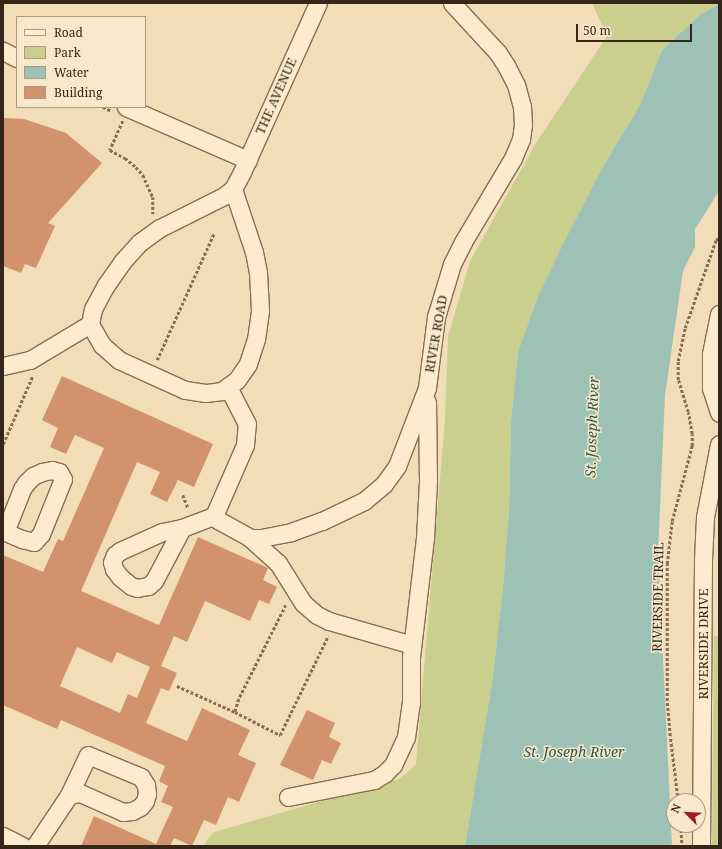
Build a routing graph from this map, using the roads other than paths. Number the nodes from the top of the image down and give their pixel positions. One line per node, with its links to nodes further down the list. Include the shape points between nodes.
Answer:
1 (318, 3): 6 (street, THE AVENUE)
2 (452, 3): 12 (street, RIVER ROAD, via 498,53 507,67 516,85 523,125 521,139 513,158 452,264 436,317)
3 (3, 51): 4 (street)
4 (16, 58)
5 (123, 112): 6 (street)
6 (248, 160): 7 (street, THE AVENUE)
7 (233, 189): 9 (street, via 160,228 139,243 122,262 103,291); 11 (street, via 254,252 260,311 256,339 248,364 237,380)
8 (719, 314): 13 (street, via 710,354 711,388)
9 (90, 324): 10 (street, via 30,360); 11 (street, via 102,345 119,360 151,375 185,390 222,391)
10 (3, 366)
11 (228, 387): 16 (street, via 241,410 247,433 243,452)
12 (428, 388): 18 (street, RIVER ROAD, via 397,466 384,484 364,501 322,522 297,530); 19 (street, via 425,538)
13 (719, 413)
14 (719, 444): 15 (street, RIVERSIDE DRIVE)
15 (715, 486): 25 (street, RIVERSIDE DRIVE, via 705,517 703,560)
16 (214, 516): 17 (street); 18 (street)
17 (186, 521)
18 (250, 538): 19 (street, via 278,563 294,591 317,615 334,623)
19 (412, 645): 21 (street, via 409,722 406,737 393,765 374,780)
20 (69, 795): 24 (street)
21 (288, 797)
22 (3, 836): 23 (street)
23 (23, 846)
24 (35, 846)
25 (702, 846)

